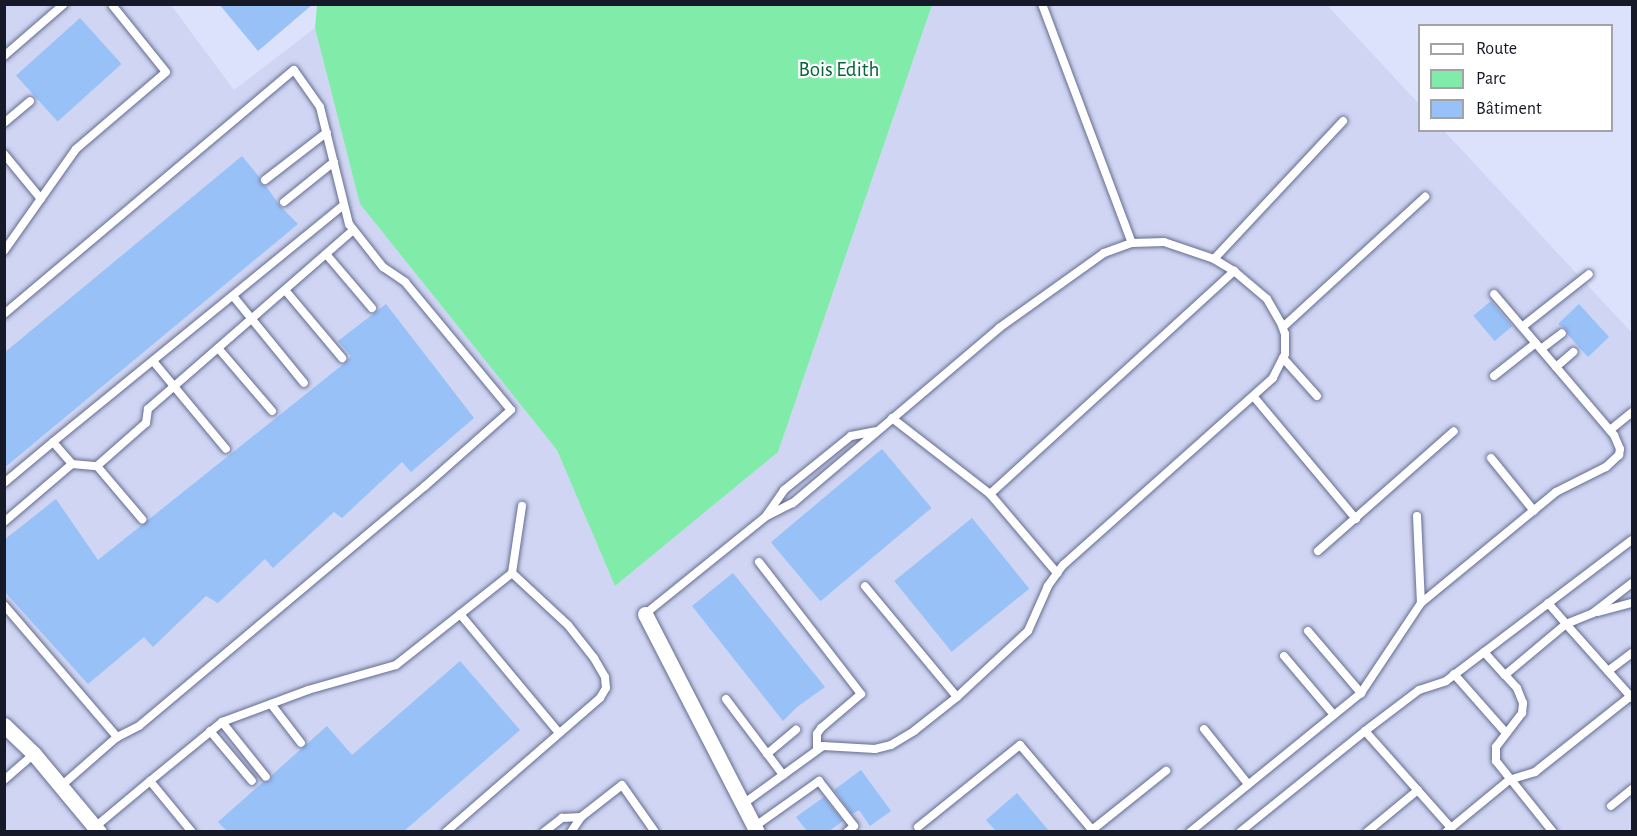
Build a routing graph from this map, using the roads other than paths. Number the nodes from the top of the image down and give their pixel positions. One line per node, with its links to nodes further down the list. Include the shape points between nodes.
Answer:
1 (64, 4): 4 (lane)
2 (1041, 4): 17 (lane)
3 (113, 6): 13 (lane, via 166,72 76,149)
4 (4, 56)
5 (30, 101): 7 (lane)
6 (1343, 121): 20 (lane)
7 (4, 123)
8 (327, 132): 10 (lane); 11 (lane); 27 (lane, via 320,107 294,70)
9 (4, 154): 13 (lane)
10 (334, 162): 14 (lane); 15 (lane)
11 (266, 180)
12 (1425, 197): 29 (lane)
13 (41, 198): 18 (lane)
14 (284, 202)
15 (344, 205): 16 (lane); 25 (lane)
16 (354, 230): 19 (lane); 100 (lane, via 383,267 405,282 511,410 147,719)
17 (1132, 243): 20 (lane, via 1172,244); 46 (lane, via 1104,253 1059,284 999,328)
18 (4, 251)
19 (326, 254): 23 (lane); 26 (lane)
20 (1214, 259): 21 (lane)
21 (1234, 271): 29 (lane, via 1267,299); 56 (lane)
22 (1589, 274): 30 (lane)
23 (285, 290): 28 (lane); 35 (lane)
24 (1494, 294): 30 (lane)
25 (233, 296): 28 (lane); 37 (lane)
26 (372, 308)
27 (4, 314)
28 (252, 318): 33 (lane); 40 (lane)
29 (1282, 327): 36 (lane, via 1286,346)
30 (1522, 327): 32 (lane)
31 (1562, 333): 32 (lane)
32 (1538, 346): 38 (lane); 39 (lane)
33 (218, 348): 41 (lane); 44 (lane)
34 (1574, 352): 38 (lane)
35 (342, 358)
36 (1283, 358): 42 (lane); 43 (lane, via 1273,378)
37 (153, 361): 41 (lane); 50 (lane)
38 (1556, 367): 47 (lane)
39 (1494, 376)
40 (304, 383)
41 (174, 387): 51 (lane); 54 (lane, via 148,409 146,423)
42 (1317, 396)
43 (1254, 397): 62 (lane); 68 (lane)
44 (272, 411)
45 (1632, 412): 47 (lane)
46 (892, 418): 48 (lane); 56 (lane)
47 (1610, 430): 58 (lane, via 1620,449 1614,461 1556,492)
48 (876, 431): 60 (lane, via 793,503); 60 (lane, via 850,436 784,490)
49 (1455, 432): 62 (lane)
50 (53, 442): 53 (lane); 55 (lane)
51 (226, 450)
52 (1491, 458): 58 (lane)
53 (72, 464): 54 (lane); 63 (lane)
54 (97, 466): 61 (lane)
55 (4, 483)
56 (990, 494): 68 (lane)
57 (522, 506): 67 (lane)
58 (1534, 511): 71 (lane)
59 (1417, 516): 71 (lane)
60 (765, 517): 77 (lane)
61 (142, 519)
62 (1356, 519): 65 (lane)
63 (4, 522)
64 (1632, 540): 72 (lane)
65 (1318, 550)
66 (759, 562): 102 (lane, via 861,693 821,728)
67 (512, 573): 76 (lane); 98 (lane, via 568,625 607,682 600,698)
68 (1058, 573): 88 (lane, via 1028,631)
69 (1632, 583): 75 (lane)
70 (865, 586): 88 (lane)
71 (1421, 603): 86 (lane)
72 (1548, 603): 78 (lane); 80 (lane)
73 (1632, 603): 75 (lane)
74 (4, 605): 100 (lane)
75 (1593, 613): 78 (lane)
76 (460, 614): 90 (lane, via 396,665); 98 (lane)
77 (645, 614): 116 (street)
78 (1566, 624): 83 (lane); 85 (lane)
79 (1308, 631): 86 (lane)
80 (1484, 652): 84 (lane); 85 (lane)
81 (1632, 653): 83 (lane)
82 (1284, 656): 91 (lane)
83 (1608, 671): 87 (lane)
84 (1454, 674): 96 (lane, via 1446,681 1419,690); 99 (lane)
85 (1505, 675): 99 (lane, via 1521,694 1523,703 1522,713)
86 (1361, 693): 91 (lane)
87 (1632, 696): 109 (lane, via 1535,772)
88 (957, 697): 102 (lane, via 891,745 875,750 831,745)
89 (726, 699): 104 (lane)
90 (271, 704): 92 (lane); 101 (lane)
91 (1334, 715): 112 (lane)
92 (222, 722): 97 (lane); 107 (lane)
93 (4, 725): 103 (street)
94 (1204, 729): 112 (lane)
95 (796, 730): 104 (lane)
96 (1365, 730): 115 (lane); 131 (lane)
97 (210, 731): 110 (lane); 111 (lane)
98 (559, 733): 124 (lane)
99 (1506, 734): 109 (lane, via 1494,753)
100 (117, 737): 113 (lane)
101 (301, 743)
102 (817, 748): 106 (lane)
103 (34, 754): 108 (lane); 113 (street)
104 (766, 754): 106 (lane)
105 (1166, 771): 129 (lane)
106 (783, 775): 116 (lane)
107 (266, 777)
108 (4, 780)
109 (1509, 780): 122 (lane); 133 (lane)
110 (150, 781): 120 (lane); 123 (lane)
111 (252, 781)
112 (1248, 784): 130 (lane)
113 (61, 786): 120 (street)
114 (1632, 789): 117 (lane)
115 (1418, 790): 122 (lane); 132 (lane)
116 (743, 804): 121 (street)
117 (1611, 806)
118 (581, 817): 125 (lane, via 562,818); 126 (lane); 127 (lane, via 622,785)
119 (918, 827): 129 (lane, via 1020,745)
120 (97, 829)
121 (756, 829): 128 (lane, via 819,781 854,826)
122 (1449, 830)
123 (192, 831)
124 (446, 831)
125 (544, 831)
126 (571, 831)
127 (656, 831)
128 (847, 831)
129 (1093, 831)
130 (1190, 831)
131 (1240, 831)
132 (1367, 831)
133 (1553, 831)

